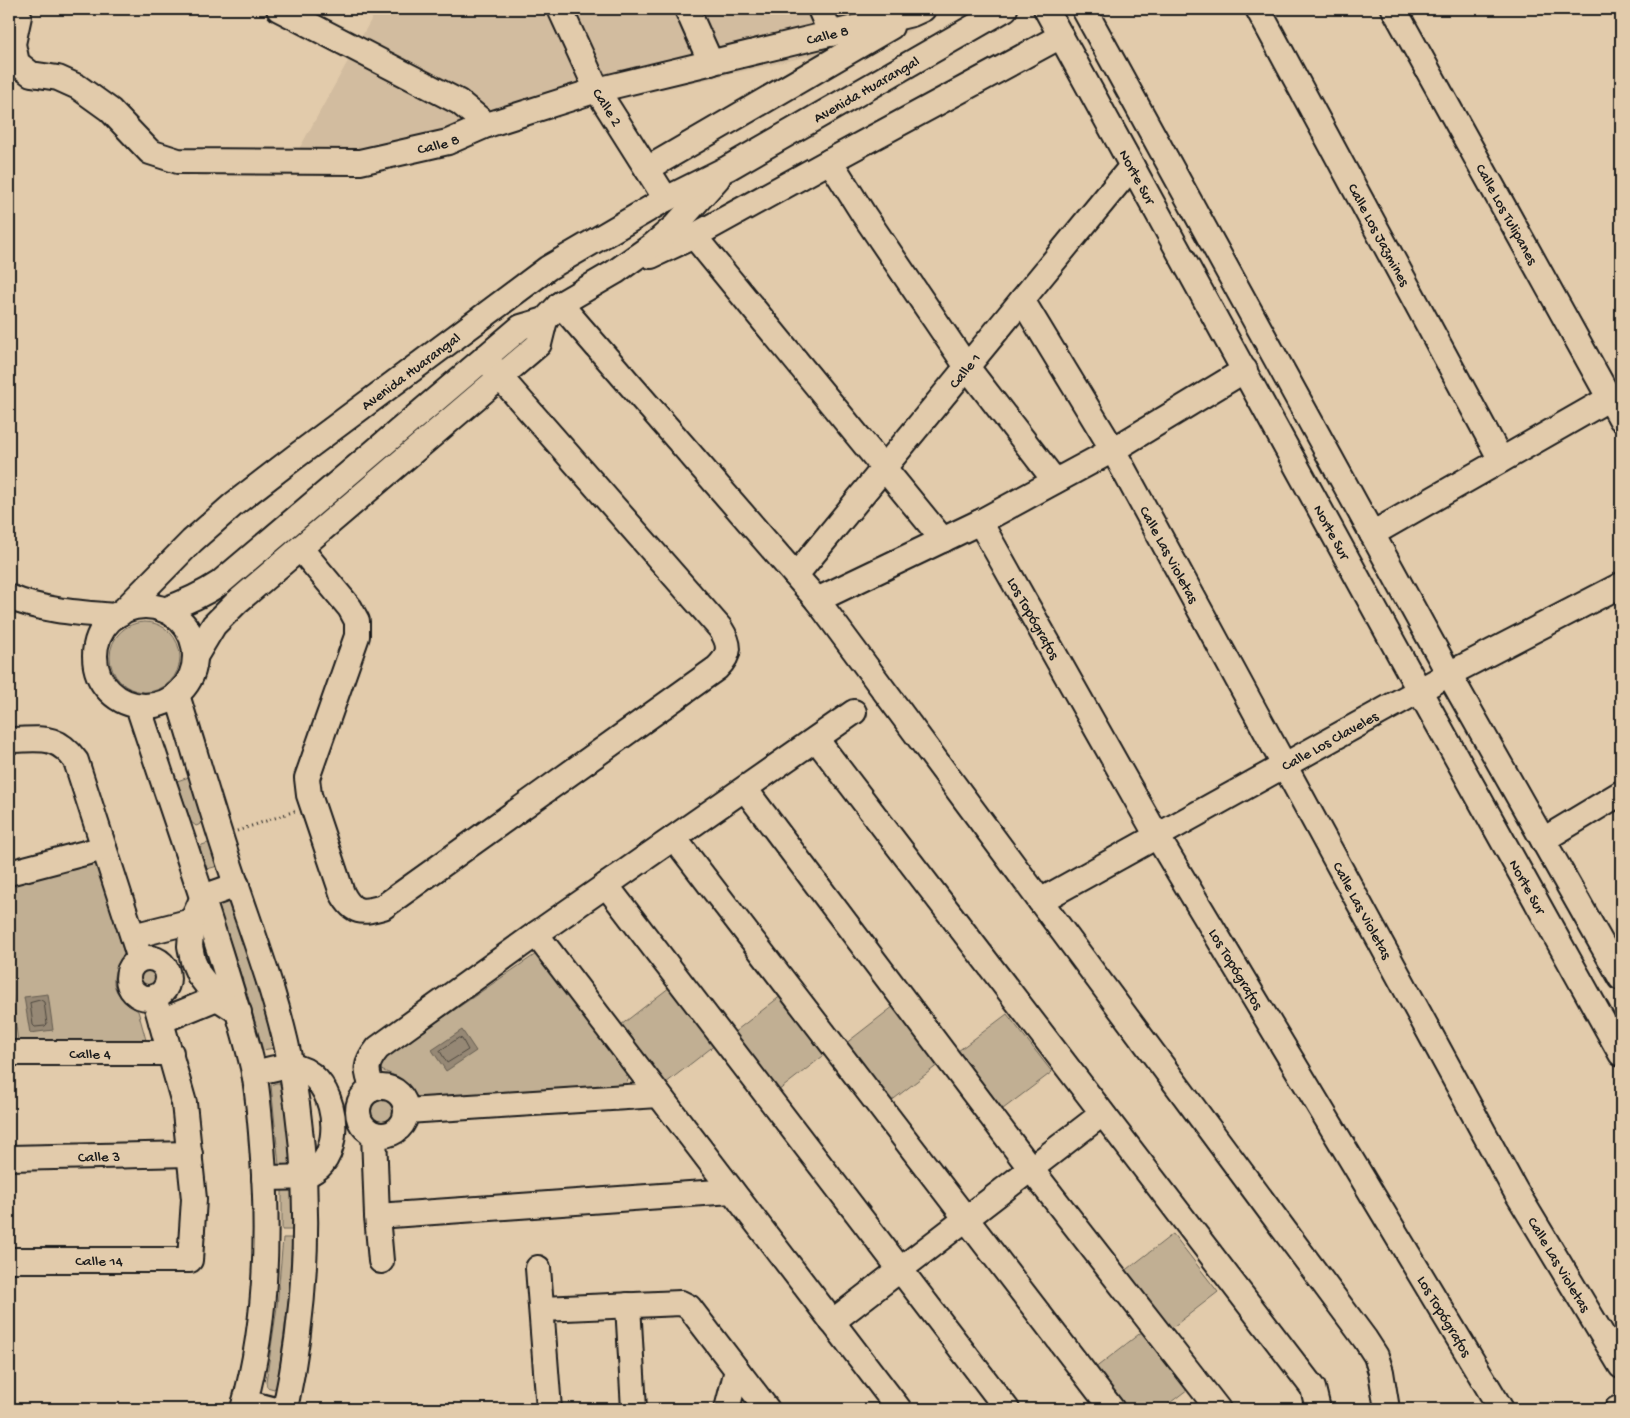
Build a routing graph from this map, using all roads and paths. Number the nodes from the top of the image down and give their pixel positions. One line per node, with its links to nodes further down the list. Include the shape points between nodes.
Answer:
1 (278, 9): 16 (street, via 459,102)
2 (560, 9): 15 (street, Calle 2)
3 (687, 9): 14 (street)
4 (820, 9): 12 (street)
5 (1005, 9): 19 (street, Avenida Huarangal)
6 (1046, 9): 13 (street, Norte Sur)
7 (1084, 9): 37 (street)
8 (1258, 9): 33 (street, Calle Los Jazmines)
9 (1394, 9): 30 (street, Calle Los Tulipanes)
10 (918, 12): 12 (street, Calle 8); 20 (street)
11 (19, 16): 16 (street, Calle 8, via 13,44 17,63 31,74 58,78 78,87 110,110 150,152 178,161 360,162 448,142)
12 (831, 34): 14 (street, Calle 8)
13 (1061, 36): 17 (street); 18 (street, Norte Sur)
14 (711, 63): 15 (street, Calle 8)
15 (597, 90): 16 (street, Calle 8); 20 (street, Calle 2)
16 (487, 125)
17 (830, 161): 22 (street); 27 (street, via 868,223)
18 (1132, 166): 24 (street, Calle 1); 28 (street, Norte Sur)
19 (728, 168): 21 (street, Avenida Huarangal); 23 (street, Avenida Huarangal, via 675,226)
20 (648, 169): 21 (street, Calle 2)
21 (666, 199): 45 (street, Avenida Huarangal, via 548,268 295,457 192,541)
22 (694, 236): 23 (street); 34 (street)
23 (615, 272): 25 (street, Avenida Huarangal)
24 (1022, 300): 27 (street, Calle 1); 32 (street, Calle Las Violetas)
25 (552, 312): 26 (street, Avenida Huarangal, via 521,327); 29 (street, via 539,344); 40 (street)
26 (485, 357): 29 (street); 44 (street, Avenida Huarangal, via 220,583 202,595)
27 (967, 367): 34 (street, Calle 1); 35 (street)
28 (1245, 370): 32 (street); 48 (street, Norte Sur)
29 (500, 377): 39 (street); 57 (street, via 720,628 728,650 725,660 383,907 356,910 348,904)
30 (1610, 398): 31 (street, Calle Los Tulipanes); 33 (street)
31 (1621, 418)
32 (1113, 450): 35 (street); 54 (street, Calle Las Violetas)
33 (1501, 460): 37 (street)
34 (883, 469): 38 (street); 40 (street, Calle 1)
35 (1055, 481): 36 (street)
36 (980, 522): 38 (street); 59 (street, Los Topógrafos)
37 (1372, 534): 47 (street)
38 (943, 540): 43 (street)
39 (300, 548): 46 (street, via 214,625); 57 (street, via 357,620 356,636 307,778)
40 (796, 575): 43 (street)
41 (1621, 585): 47 (street, Calle Los Claveles)
42 (9, 597): 45 (street, via 69,611)
43 (817, 600): 68 (street)
44 (164, 610): 45 (street, via 142,607); 46 (street, via 186,628)
45 (118, 615): 50 (street, via 106,625 98,643 96,662 105,686 125,702)
46 (196, 655): 49 (street, via 194,670)
47 (1449, 674): 48 (street, Calle Los Claveles); 61 (street)
48 (1419, 690): 54 (street, Calle Los Claveles); 83 (street, Norte Sur)
49 (177, 695): 50 (street, via 152,706); 58 (street)
50 (138, 706): 62 (street)
51 (854, 712): 52 (street)
52 (816, 739): 55 (street); 90 (street)
53 (9, 740): 63 (street, via 51,739 68,749 76,761)
54 (1285, 765): 59 (street, Calle Los Claveles); 108 (street, Calle Las Violetas, via 1515,1190)
55 (745, 789): 60 (street); 95 (street)
56 (1621, 793): 61 (street)
57 (312, 805): 58 (path)
58 (219, 833): 62 (street); 65 (street)
59 (1156, 836): 68 (street, Calle Los Claveles); 124 (street, Los Topógrafos)
60 (674, 838): 66 (street); 100 (street)
61 (1543, 840): 73 (street)
62 (184, 842): 67 (street)
63 (104, 848): 64 (street); 71 (street)
64 (9, 873)
65 (237, 885): 67 (street); 84 (street, via 272,994)
66 (606, 885): 70 (street); 104 (street)
67 (203, 897): 69 (street); 79 (street)
68 (1040, 901): 123 (street, via 1365,1339 1376,1356)
69 (192, 921): 71 (street); 72 (street)
70 (536, 934): 86 (street, via 378,1048 367,1063); 87 (street)
71 (133, 936): 74 (street)
72 (190, 946): 74 (street); 75 (street)
73 (1614, 947): 76 (street)
74 (149, 960): 77 (street, via 164,966 168,973 168,981); 77 (street, via 135,963 128,973 129,985 136,995 148,999)
75 (199, 975): 77 (street); 78 (street)
76 (1621, 978)
77 (160, 993): 80 (street)
78 (217, 998): 79 (street); 80 (street)
79 (239, 1012): 85 (street)
80 (161, 1021): 82 (street)
81 (9, 1053): 82 (street, Calle 4)
82 (171, 1053): 93 (street, via 184,1103)
83 (1621, 1054)
84 (290, 1066): 85 (street); 88 (street, via 309,1072); 96 (street)
85 (254, 1073): 97 (street)
86 (367, 1093): 88 (street); 89 (street, via 380,1086 396,1090); 91 (street, via 358,1112)
87 (658, 1095): 89 (street); 98 (street)
88 (330, 1101): 92 (street)
89 (407, 1110): 91 (street, via 397,1131 386,1135)
90 (1102, 1114): 95 (street); 122 (street, via 1313,1388)
91 (368, 1130): 92 (street); 99 (street)
92 (333, 1131): 96 (street, via 322,1164)
93 (190, 1154): 94 (street, Calle 3); 101 (street, Calle 14, via 194,1199 190,1260)
94 (9, 1158)
95 (1031, 1169): 100 (street); 121 (street)
96 (305, 1176): 97 (street); 113 (street, via 304,1281)
97 (264, 1178): 110 (street, via 263,1302)
98 (732, 1191): 99 (street); 107 (street)
99 (376, 1216): 102 (street)
100 (966, 1219): 104 (street); 120 (street)
101 (9, 1260)
102 (381, 1262)
103 (538, 1268): 106 (street)
104 (900, 1269): 107 (street); 119 (street)
105 (628, 1305): 106 (street); 109 (street, via 681,1303 689,1307); 115 (street)
106 (542, 1309): 114 (street)
107 (832, 1322): 118 (street)
108 (1621, 1366)
109 (737, 1370): 116 (street); 117 (street)
110 (244, 1406): 112 (street)
111 (1621, 1406): 125 (street)
112 (272, 1409)
113 (285, 1409)
114 (549, 1409)
115 (634, 1409)
116 (728, 1409)
117 (767, 1409)
118 (899, 1409)
119 (1007, 1409)
120 (1112, 1409)
121 (1218, 1409)
122 (1318, 1409)
123 (1388, 1409)
124 (1501, 1409)
125 (1617, 1409)

